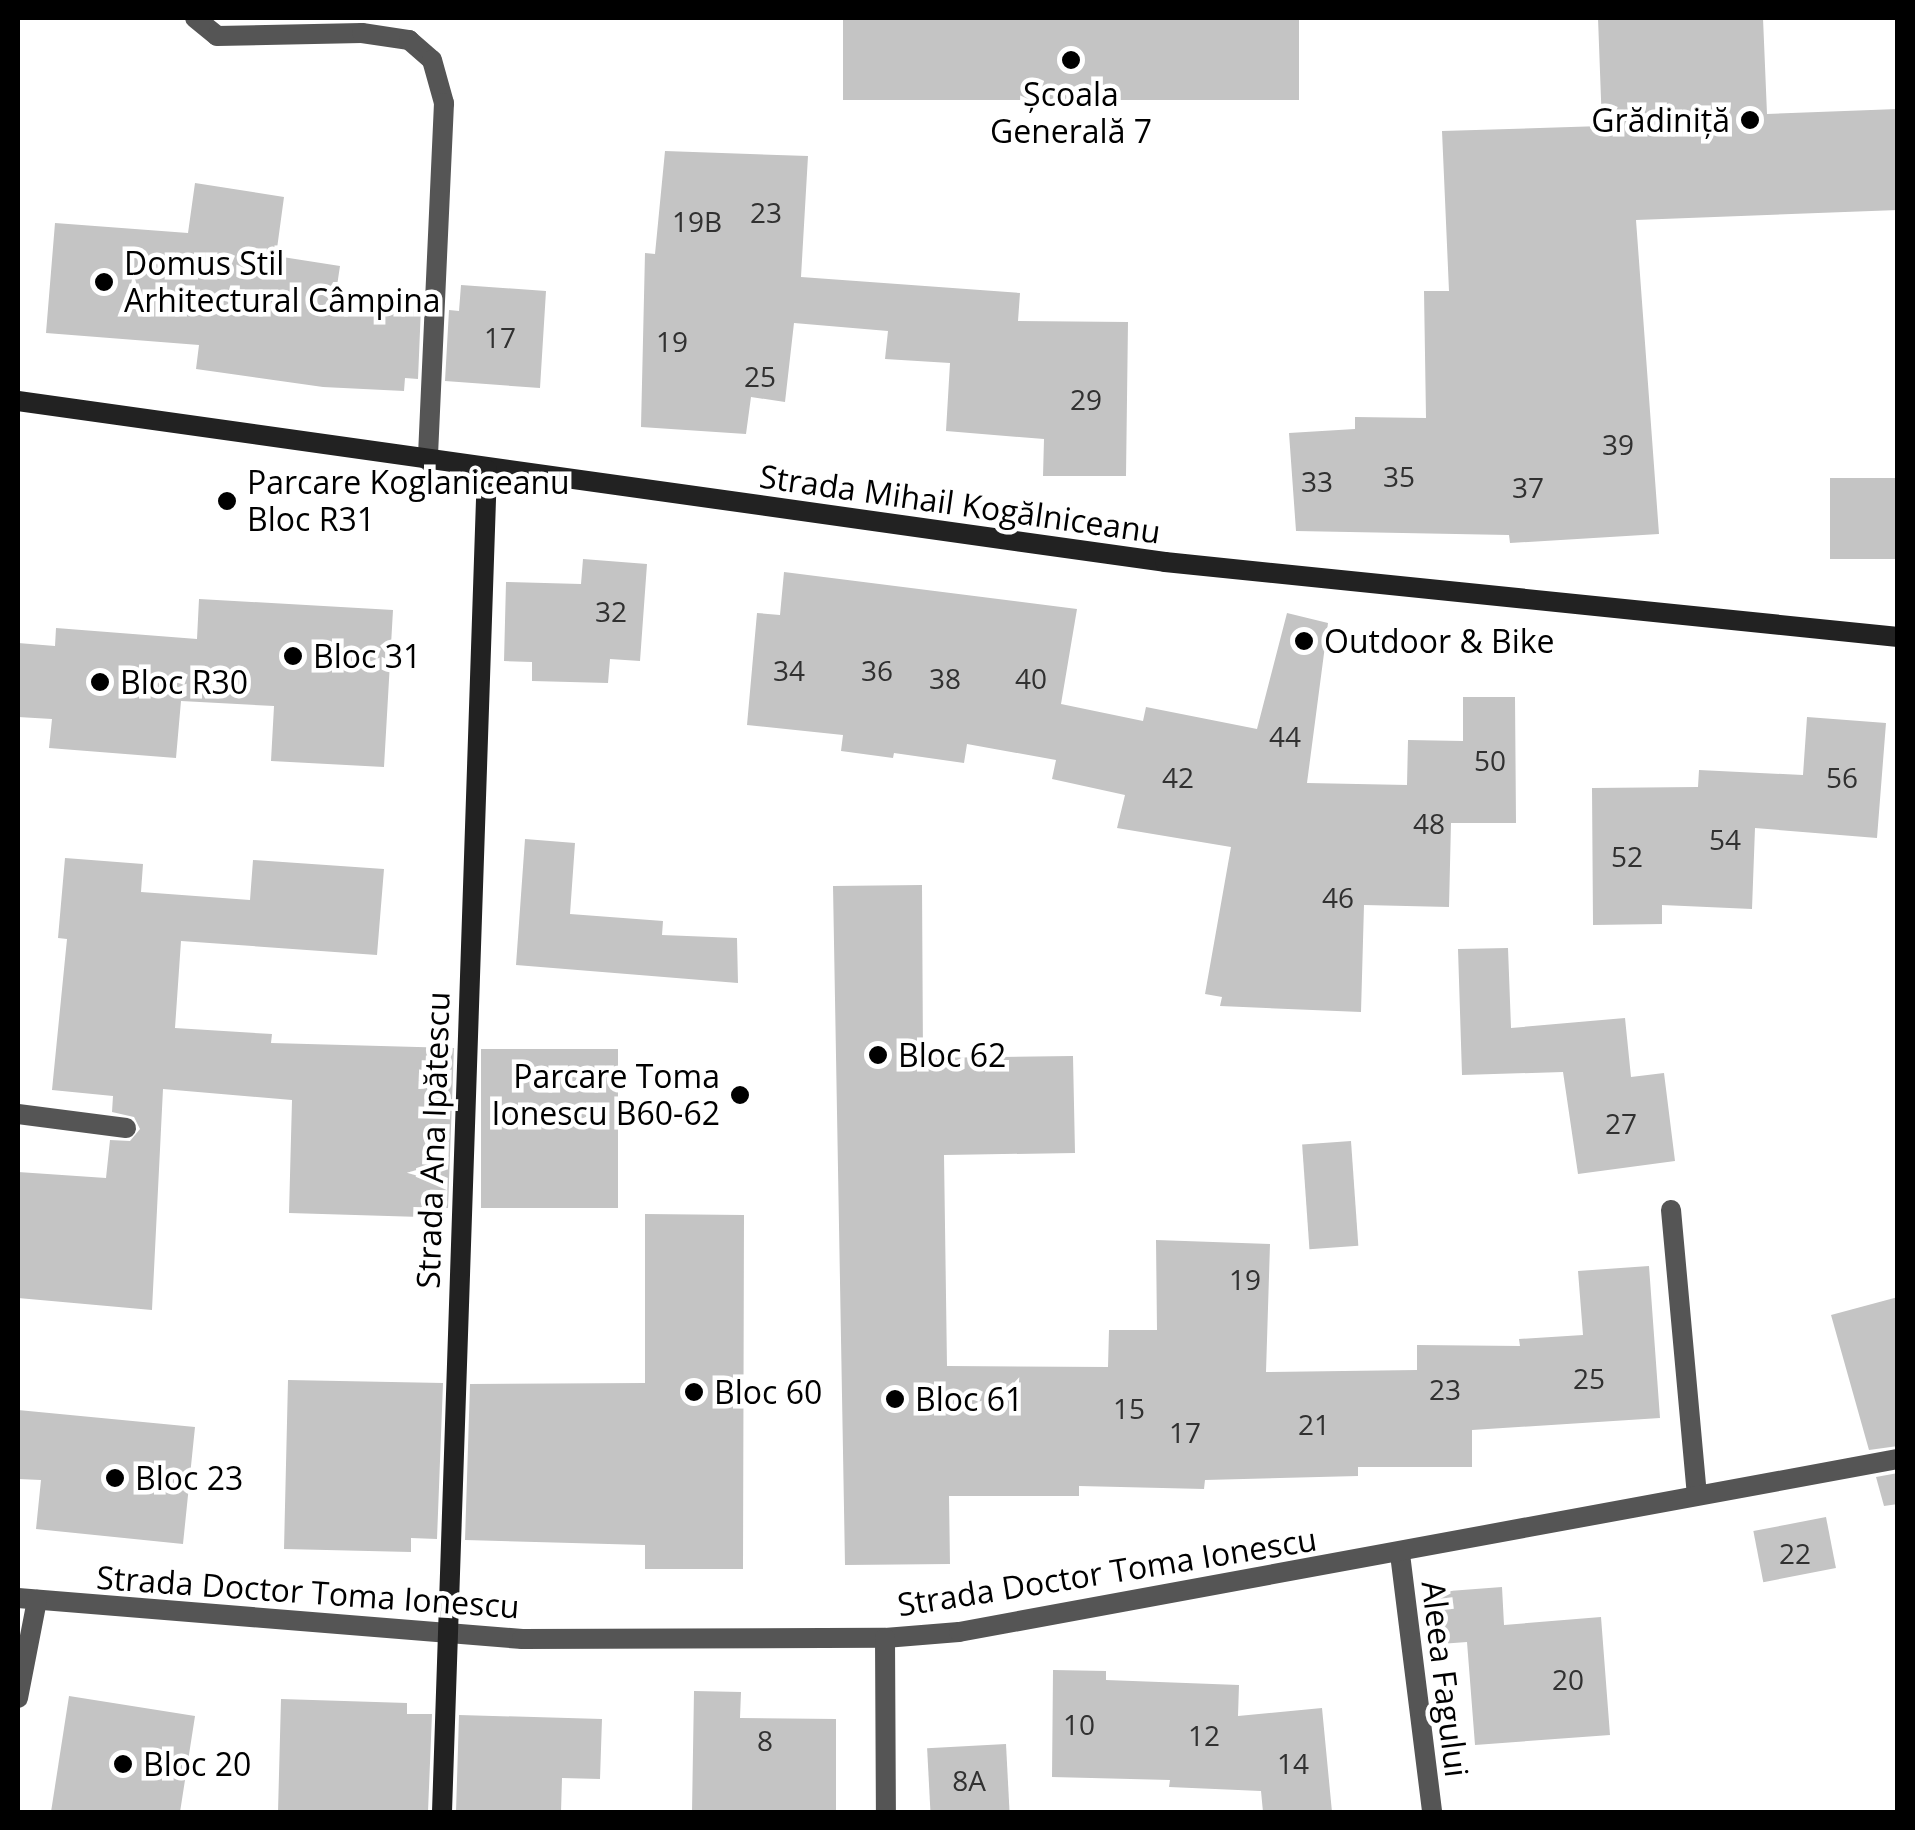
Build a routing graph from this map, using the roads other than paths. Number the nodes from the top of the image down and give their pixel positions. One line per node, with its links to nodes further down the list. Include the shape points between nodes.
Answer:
1 (195, 18): 3 (street, via 216,36 362,33 409,40 432,60 444,103)
2 (18, 401): 3 (street, Strada Mihail Kogălniceanu)
3 (428, 462): 4 (street, Strada Mihail Kogălniceanu)
4 (487, 470): 5 (street, Strada Mihail Kogălniceanu, via 1259,574); 13 (street, Strada Ana Ipătescu)
5 (1898, 636)
6 (18, 1114): 7 (street)
7 (126, 1128)
8 (1672, 1210): 10 (street)
9 (1898, 1459): 10 (street, Strada Doctor Toma Ionescu)
10 (1697, 1495): 11 (street, Strada Doctor Toma Ionescu)
11 (1400, 1554): 14 (street, Strada Doctor Toma Ionescu, via 959,1632); 18 (street, Aleea Fagului)
12 (27, 1599): 13 (street, Strada Doctor Toma Ionescu); 15 (street)
13 (446, 1634): 14 (street, Strada Doctor Toma Ionescu); 16 (street, Strada Ana Ipătescu)
14 (885, 1638): 17 (street)
15 (18, 1698)
16 (442, 1812)
17 (886, 1812)
18 (1432, 1812)

